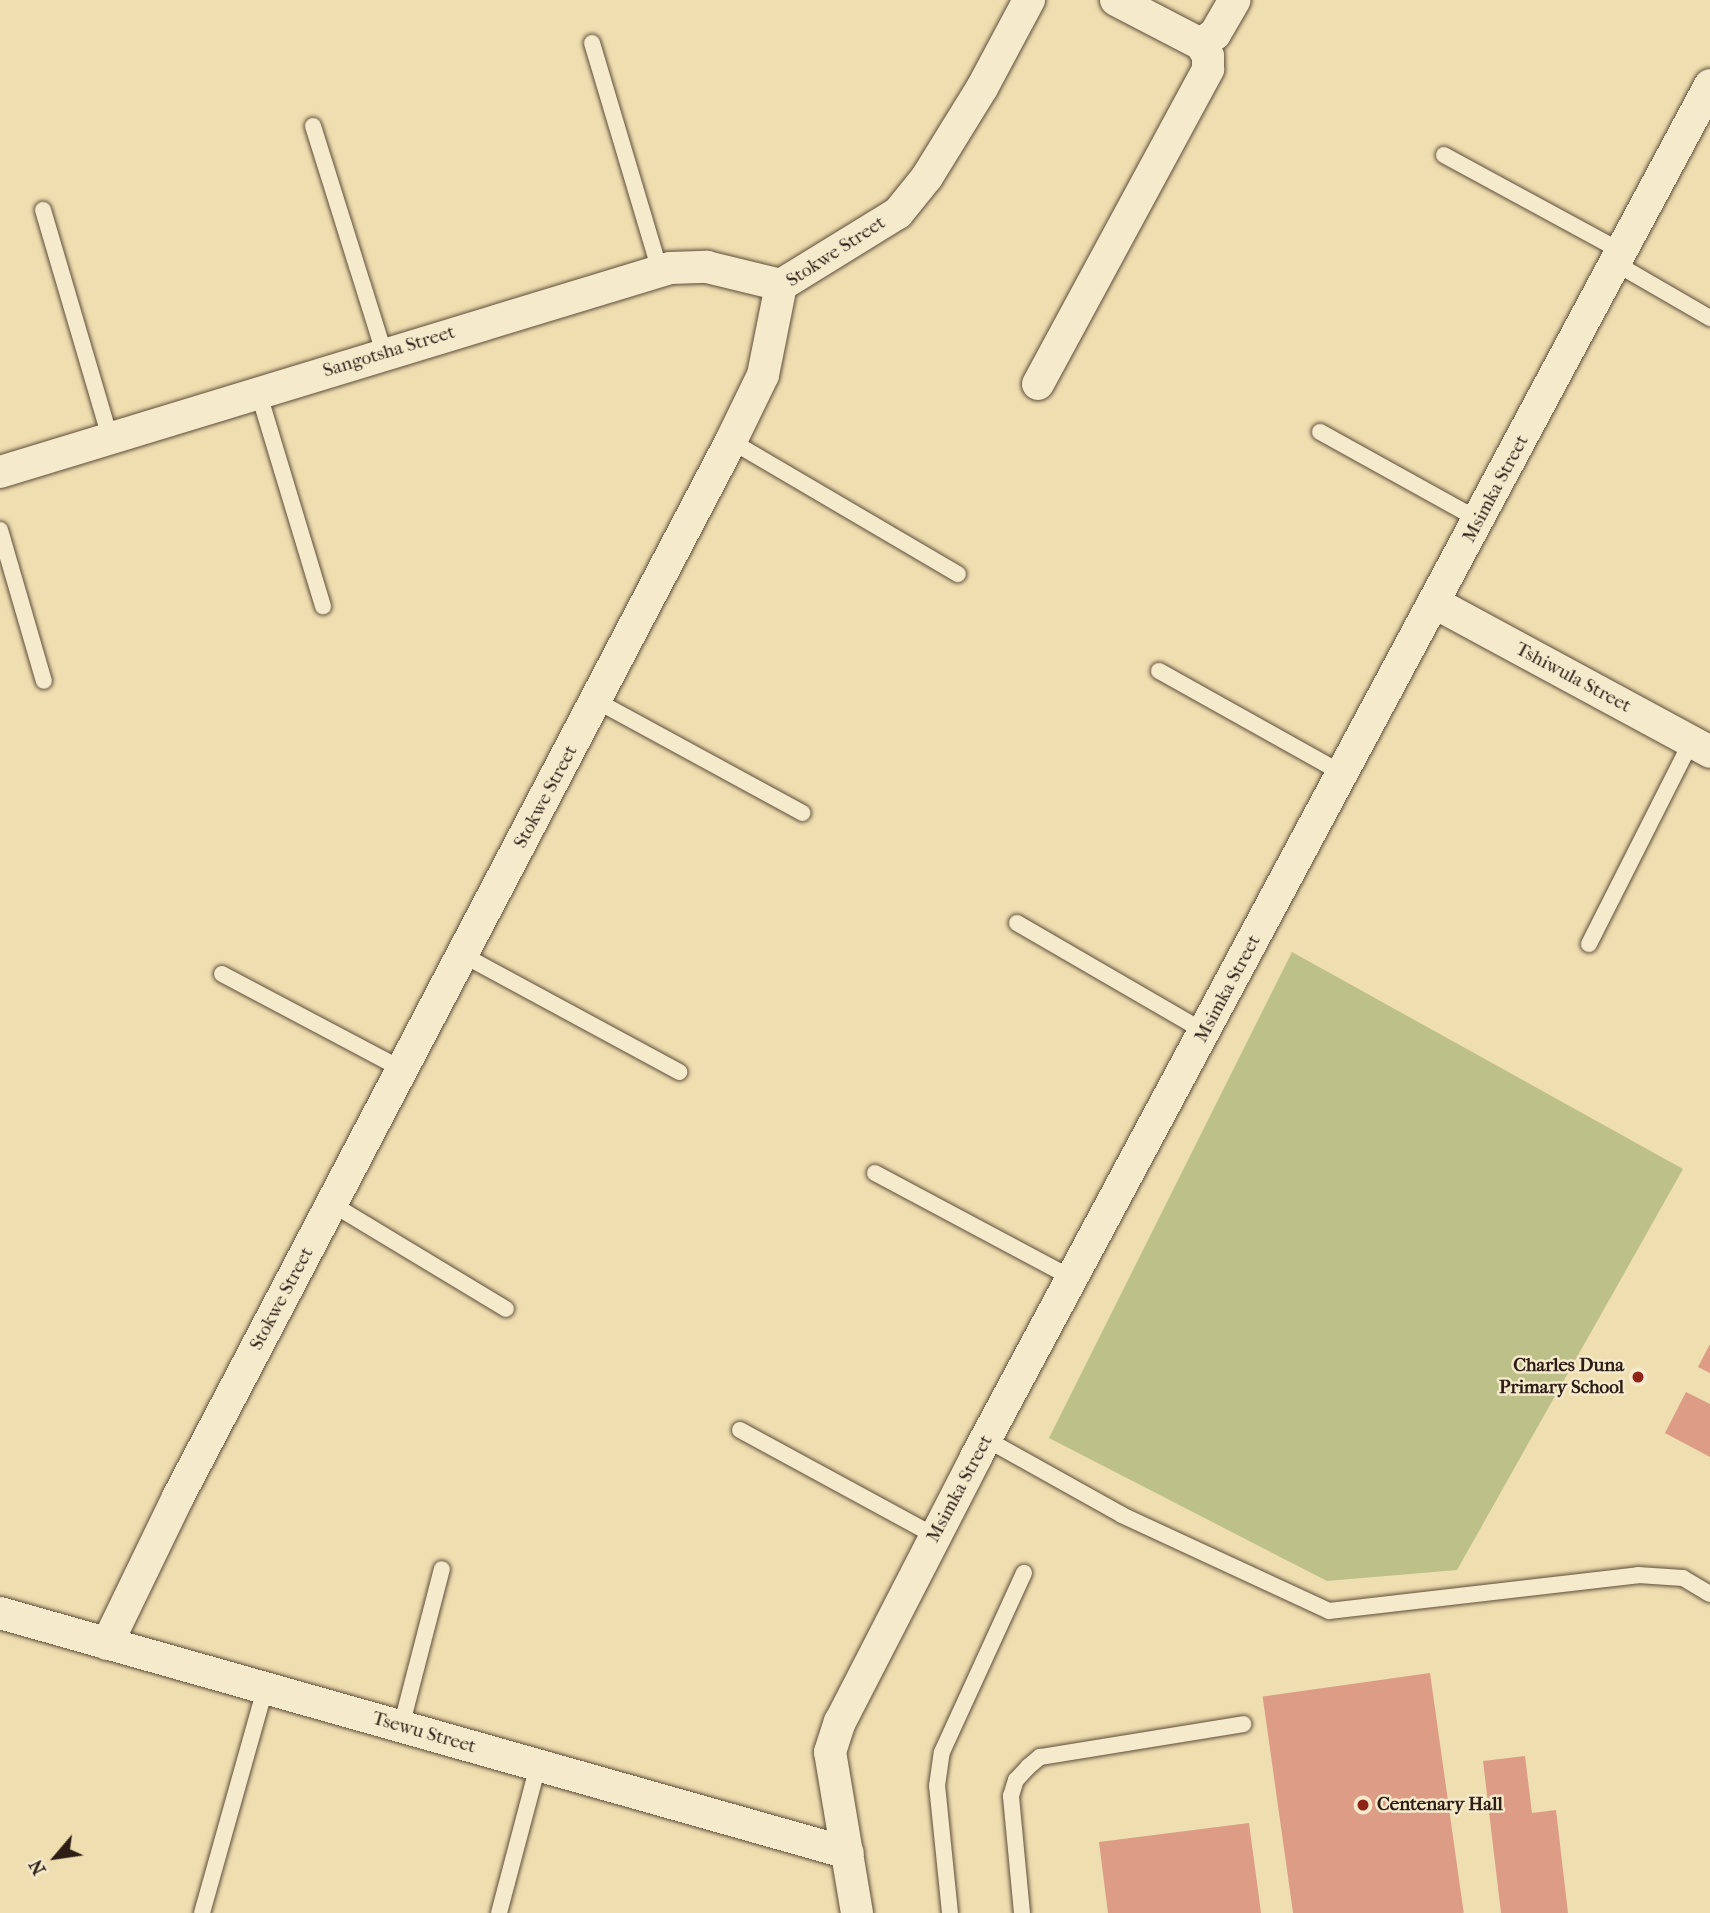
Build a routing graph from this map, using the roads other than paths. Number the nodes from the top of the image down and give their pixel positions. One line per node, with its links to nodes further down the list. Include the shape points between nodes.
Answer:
1 (1029, 0): 12 (street, Stokwe Street, via 982,88 927,177 898,213)
2 (1116, 0): 5 (street)
3 (1235, 0): 5 (street, via 1215,34)
4 (592, 43): 11 (lane)
5 (1201, 44): 15 (street, via 1208,56 1208,69)
6 (1710, 85): 10 (street, Msimka Street)
7 (313, 125): 14 (lane)
8 (1444, 155): 10 (lane)
9 (43, 210): 18 (lane)
10 (1618, 257): 13 (lane); 21 (street, Msimka Street)
11 (660, 271): 12 (street, Sangotsha Street, via 707,267); 14 (street, Sangotsha Street)
12 (781, 285): 19 (street, Stokwe Street, via 763,375)
13 (1710, 318)
14 (384, 353): 16 (street, Sangotsha Street)
15 (1038, 384)
16 (258, 391): 18 (street, Sangotsha Street); 25 (lane)
17 (1320, 432): 21 (lane)
18 (110, 438): 20 (street, Sangotsha Street)
19 (731, 441): 23 (lane); 28 (street, Stokwe Street)
20 (0, 472)
21 (1479, 520): 24 (street, Msimka Street)
22 (0, 530): 27 (lane)
23 (958, 574)
24 (1435, 603): 29 (street, Tshiwula Street); 30 (street, Msimka Street)
25 (323, 607)
26 (1159, 671): 30 (lane)
27 (44, 681)
28 (597, 701): 31 (lane); 34 (street, Stokwe Street)
29 (1700, 747): 33 (lane)
30 (1343, 774): 36 (street, Msimka Street)
31 (802, 813)
32 (1017, 923): 36 (lane)
33 (1589, 944)
34 (463, 955): 37 (street, Stokwe Street); 38 (lane)
35 (222, 974): 37 (lane)
36 (1205, 1032): 41 (street, Msimka Street)
37 (403, 1070): 40 (street, Stokwe Street)
38 (679, 1072)
39 (875, 1173): 41 (lane)
40 (332, 1204): 42 (lane); 50 (street, Stokwe Street, via 178,1497)
41 (1072, 1278): 44 (street, Msimka Street)
42 (506, 1309)
43 (740, 1430): 45 (lane)
44 (986, 1439): 45 (street, Msimka Street); 48 (lane, via 1122,1515 1329,1611 1639,1575 1683,1578)
45 (935, 1536): 55 (street, Msimka Street, via 840,1722 830,1752)
46 (442, 1569): 53 (lane)
47 (1024, 1573): 59 (lane, via 942,1752 937,1786)
48 (1710, 1594)
49 (0, 1614): 50 (street, Tsewu Street)
50 (107, 1644): 51 (street, Tsewu Street)
51 (265, 1689): 53 (street, Tsewu Street); 56 (lane)
52 (1243, 1724): 60 (lane, via 1040,1757 1028,1767 1016,1780 1011,1796)
53 (401, 1727): 54 (street, Tsewu Street)
54 (538, 1765): 55 (street, Tsewu Street); 57 (lane)
55 (848, 1853): 58 (street, Msimka Street)
56 (202, 1913)
57 (499, 1913)
58 (858, 1913)
59 (950, 1913)
60 (1022, 1913)

